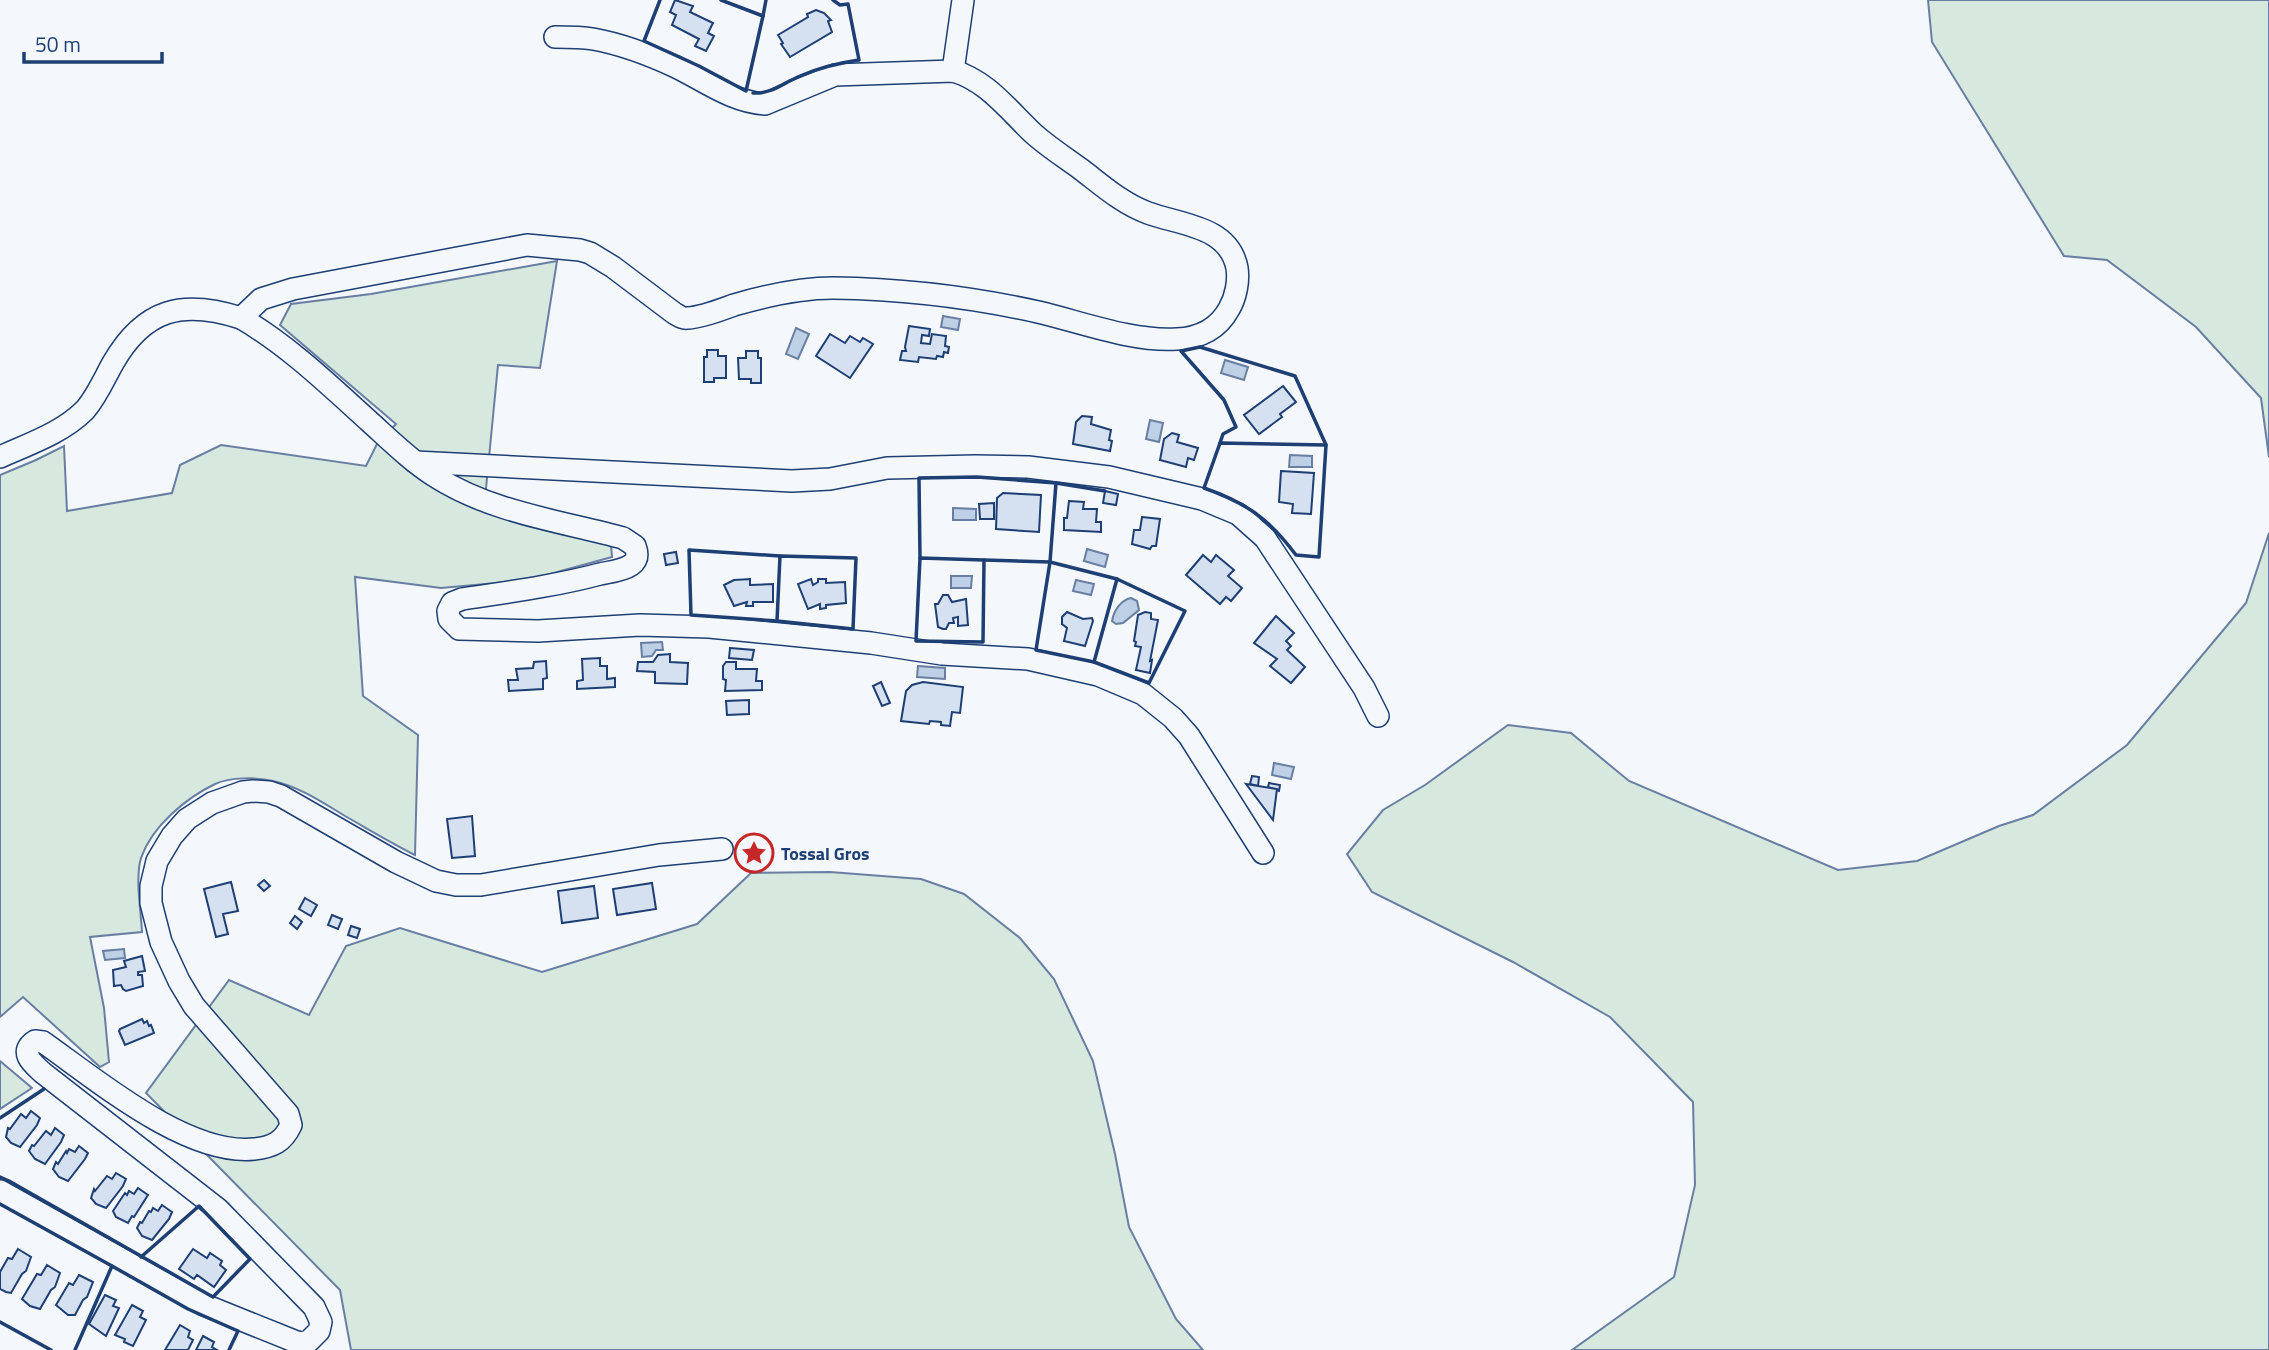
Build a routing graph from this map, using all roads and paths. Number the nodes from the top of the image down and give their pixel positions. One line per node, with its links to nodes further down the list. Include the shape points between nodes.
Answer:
1 (963, 0): 3 (street)
2 (555, 37): 3 (street, via 612,43 753,103 765,104 835,75)
3 (953, 71): 4 (street, via 974,78 1038,138 1124,201 1205,231 1226,244 1235,261 1237,285 1230,307 1214,328 1179,340 1150,338 970,299 831,288 773,296 683,318 590,253 527,245 293,289 261,299)
4 (241, 318): 5 (street, via 194,309 153,318 123,346 95,396 77,417); 6 (street, via 318,374)
5 (0, 457)
6 (415, 462): 7 (street, via 782,481 887,468 1002,466 1069,471 1176,491 1238,514 1265,538); 9 (street, via 437,478 507,509 623,538 637,551 632,564 587,578 462,599 448,611 459,629 709,627 942,654 1028,659 1078,669 1134,689 1160,705 1189,736)
7 (1378, 716)
8 (722, 849): 10 (street, via 456,885 396,862 281,796 253,790 198,810 172,836 157,861 151,886 161,942 194,1006 288,1114 291,1125 287,1135 268,1147 212,1146 142,1111 43,1042 29,1044 26,1051 32,1064 218,1209 285,1276 319,1315 319,1331 309,1341 294,1342 221,1313)
9 (1263, 853)
10 (0, 1191)

